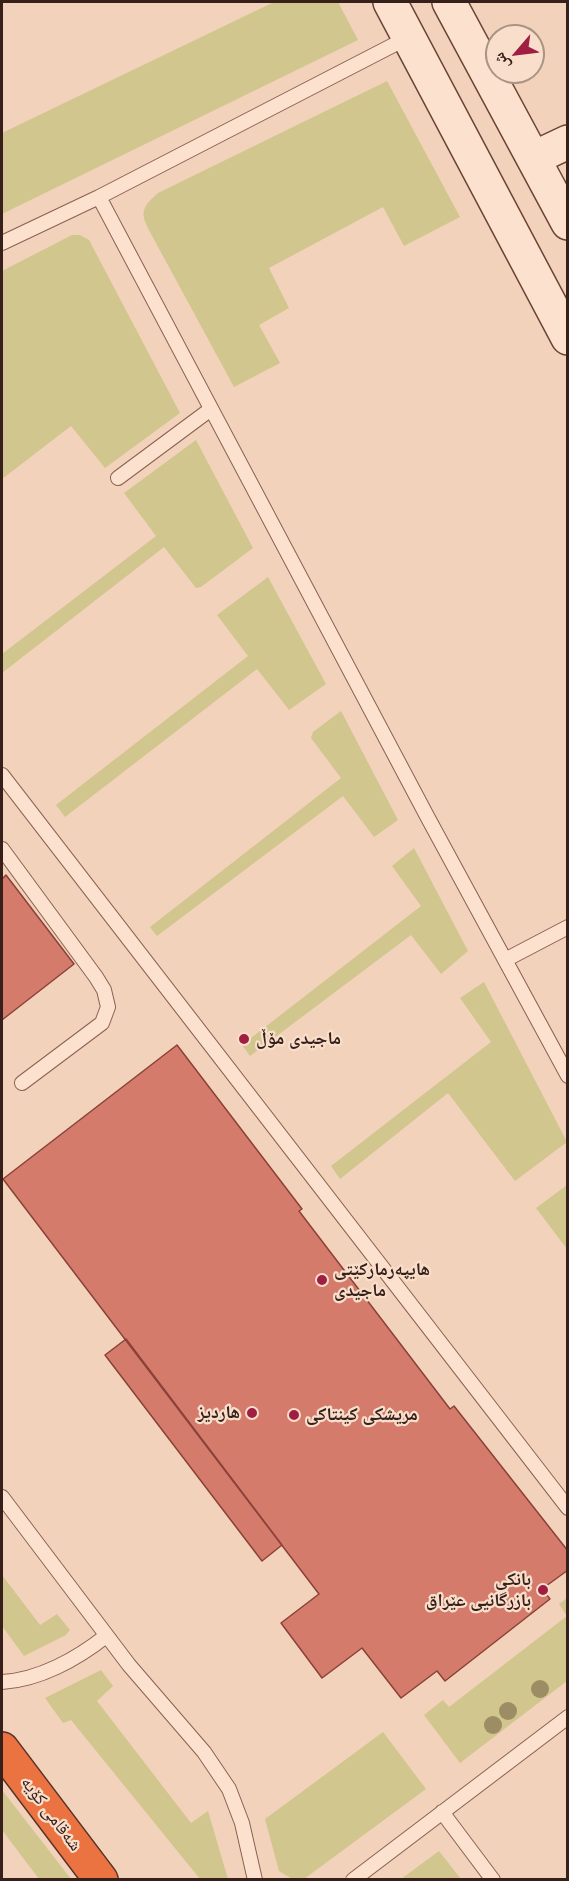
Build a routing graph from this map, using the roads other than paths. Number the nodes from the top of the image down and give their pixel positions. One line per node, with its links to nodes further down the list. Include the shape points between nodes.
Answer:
1 (390, 2): 3 (street)
2 (449, 2): 5 (street)
3 (409, 37): 6 (lane); 9 (street)
4 (567, 142): 5 (street)
5 (534, 158): 7 (street)
6 (99, 196): 8 (lane); 10 (lane)
7 (567, 224)
8 (2, 243)
9 (567, 338)
10 (211, 409): 11 (lane); 15 (lane)
11 (118, 478)
12 (2, 775): 19 (lane)
13 (2, 849): 17 (lane, via 96,976 108,1007 102,1023)
14 (567, 927): 15 (lane)
15 (505, 960): 16 (lane)
16 (567, 1076)
17 (22, 1083)
18 (2, 1497): 20 (lane)
19 (567, 1508)
20 (106, 1636): 21 (lane, via 64,1662 17,1681); 26 (lane, via 204,1752 229,1789)
21 (2, 1682)
22 (567, 1717): 24 (lane)
23 (2, 1749): 25 (highway, شەقامی کۆیە)
24 (442, 1812): 27 (lane); 28 (lane)
25 (100, 1880)
26 (255, 1880)
27 (353, 1880)
28 (494, 1880)

